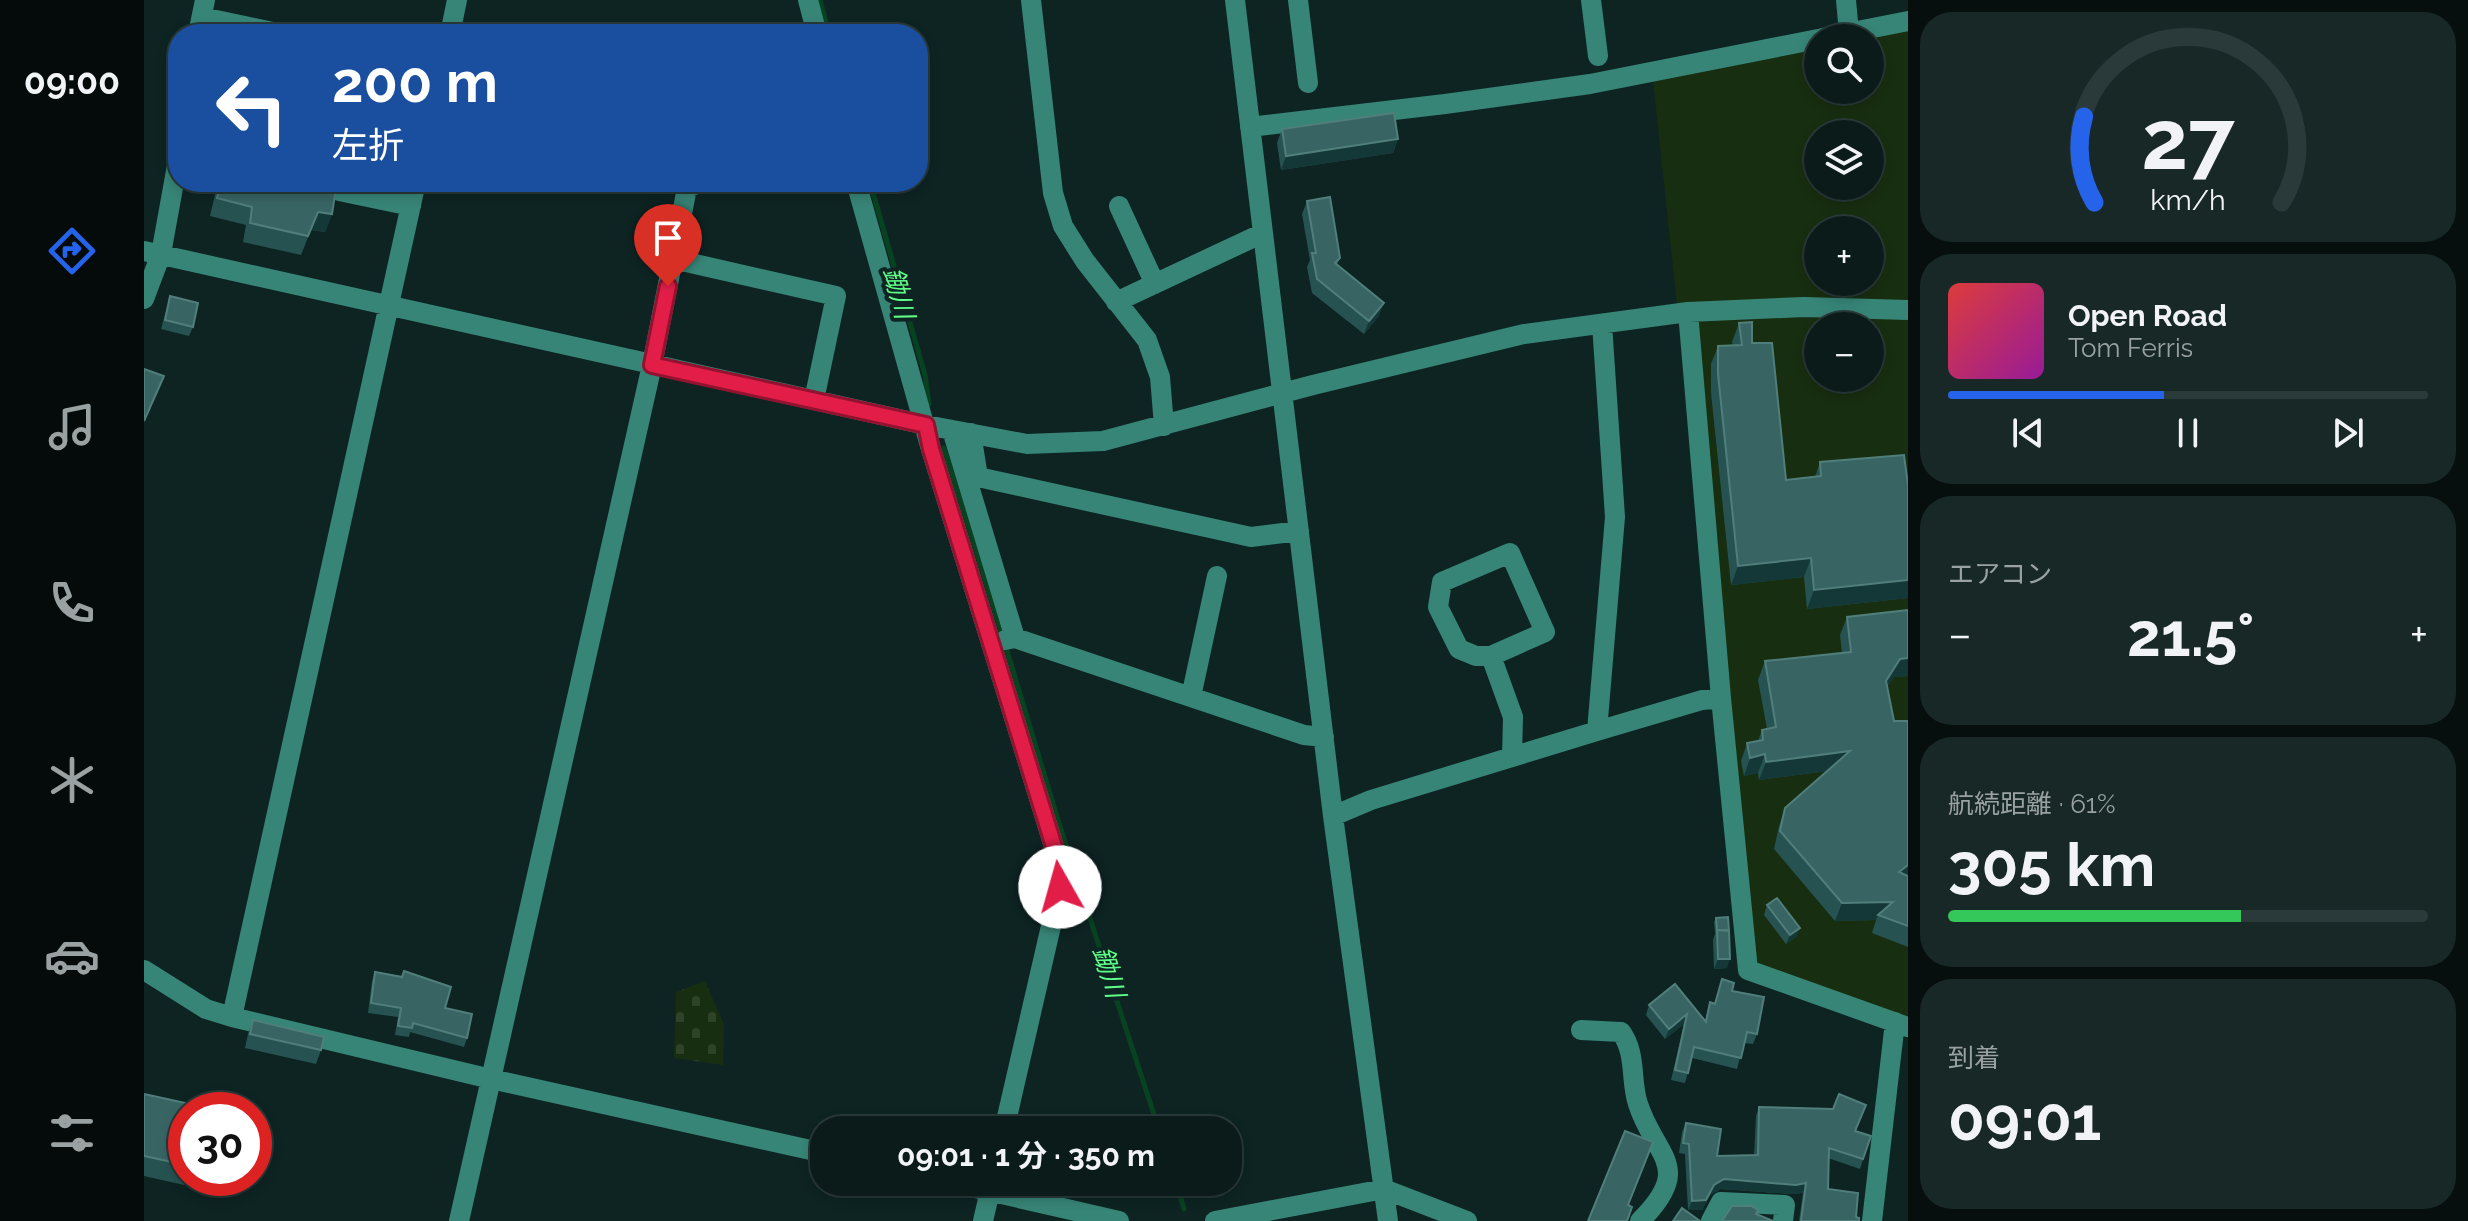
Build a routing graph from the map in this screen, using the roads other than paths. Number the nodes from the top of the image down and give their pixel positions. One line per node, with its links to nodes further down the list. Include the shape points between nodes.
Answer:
1 (457, 0): 11 (street)
2 (808, 0): 12 (street)
3 (1031, 0): 31 (street, via 1053,193 1063,226)
4 (1235, 0): 18 (street)
5 (1298, 0): 17 (street)
6 (1591, 0): 16 (street)
7 (1846, 0): 13 (street)
8 (202, 17): 10 (street)
9 (1908, 21): 14 (street)
10 (235, 24)
11 (452, 24)
12 (814, 24)
13 (1848, 24)
14 (1884, 26)
15 (1804, 41): 18 (street, via 1590,84)
16 (1598, 56)
17 (1308, 83)
18 (1250, 127): 26 (street)
19 (169, 192): 27 (street)
20 (344, 192): 24 (street)
21 (414, 192): 24 (street)
22 (686, 192): 28 (street)
23 (859, 192): 39 (street)
24 (411, 206): 32 (street)
25 (1119, 206): 29 (street)
26 (1263, 233): 29 (street); 37 (street)
27 (152, 252): 30 (street); 32 (street)
28 (673, 259): 36 (street); 38 (street, via 836,296)
29 (1155, 284): 31 (street)
30 (144, 299)
31 (1116, 302): 40 (street, via 1147,340 1160,377)
32 (387, 307): 36 (street); 53 (street)
33 (1908, 310): 34 (street)
34 (1688, 312): 35 (street); 47 (street)
35 (1602, 324): 37 (street, via 1524,334); 48 (street, via 1615,517)
36 (652, 365): 38 (street); 56 (street)
37 (1283, 393): 40 (street); 42 (street)
38 (814, 400): 39 (street)
39 (926, 425): 41 (street); 44 (street)
40 (1164, 426): 41 (street, via 1103,441 1027,444)
41 (961, 431): 42 (street, via 978,477 1251,537); 44 (street)
42 (1299, 531): 49 (street)
43 (1217, 576): 46 (street)
44 (1003, 640): 46 (street); 57 (street, via 1060,866 1060,887)
45 (1491, 656): 45 (street, via 1545,632 1510,553 1442,582 1438,607 1459,649); 50 (street, via 1513,717)
46 (1191, 697): 49 (street)
47 (1721, 698): 48 (street); 54 (street, via 1748,970)
48 (1597, 731): 50 (street)
49 (1324, 737): 51 (street)
50 (1512, 757): 51 (street)
51 (1333, 816): 59 (street)
52 (144, 970): 53 (street, via 206,1009)
53 (232, 1017): 56 (street)
54 (1902, 1024): 71 (street)
55 (1581, 1030): 68 (street, via 1621,1032 1630,1044 1638,1104 1668,1162 1661,1197)
56 (491, 1079): 58 (street); 62 (street)
57 (1007, 1116)
58 (810, 1150)
59 (1384, 1189): 65 (street); 66 (street); 67 (street)
60 (988, 1196): 63 (street)
61 (1024, 1196): 64 (street)
62 (459, 1221)
63 (983, 1221)
64 (1119, 1221)
65 (1215, 1221)
66 (1388, 1221)
67 (1467, 1221)
68 (1640, 1221)
69 (1711, 1221): 70 (street, via 1721,1202 1785,1205)
70 (1783, 1221)
71 (1872, 1221)

